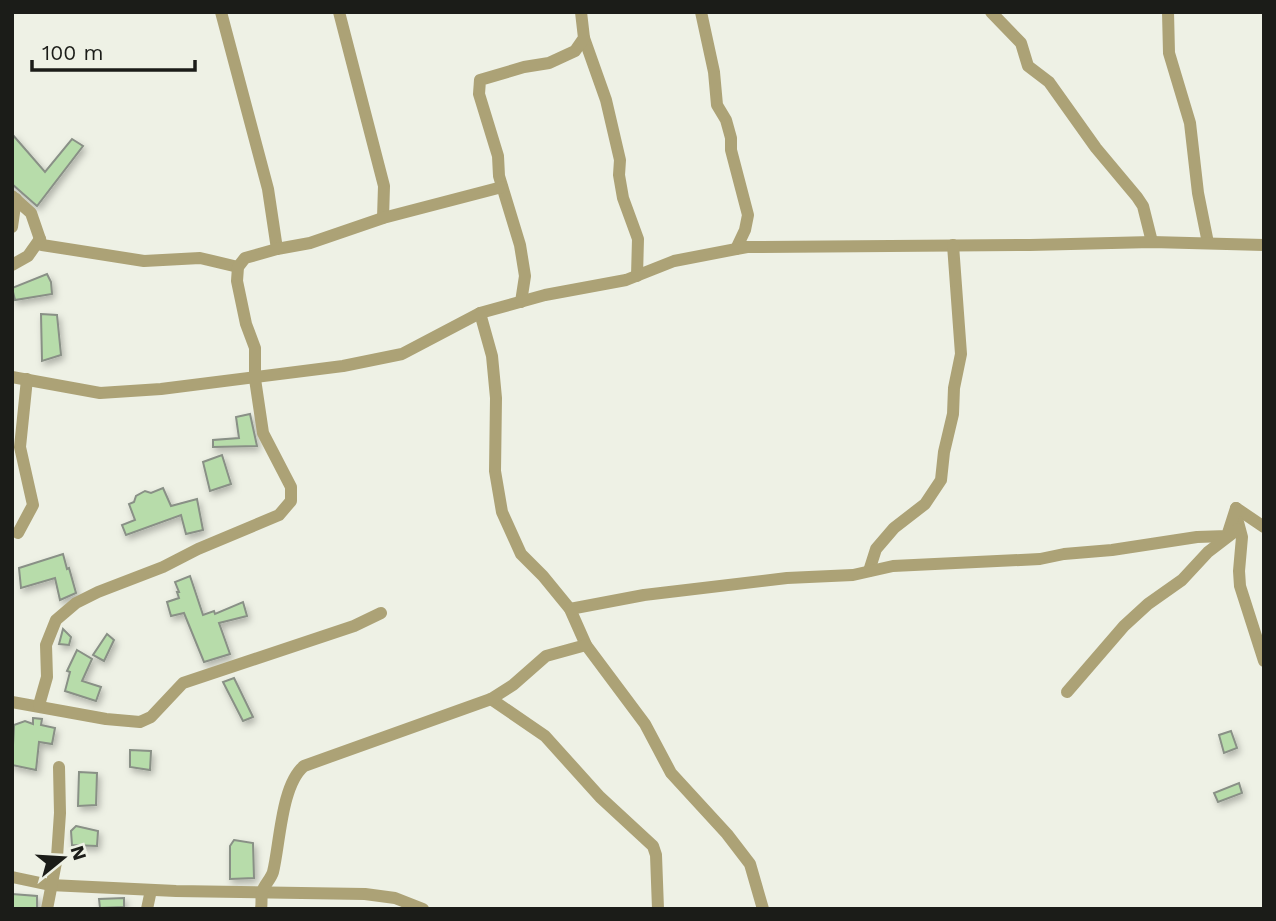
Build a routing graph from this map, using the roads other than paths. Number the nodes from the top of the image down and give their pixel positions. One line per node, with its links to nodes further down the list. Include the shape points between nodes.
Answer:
1 (221, 12): 17 (street, via 268,189)
2 (339, 12): 10 (street, via 384,187)
3 (581, 12): 7 (street)
4 (701, 12): 18 (street, via 717,106 729,129 748,215)
5 (992, 12): 13 (street, via 1020,43 1028,66 1049,82 1137,197)
6 (1168, 12): 14 (street, via 1169,53 1190,123)
7 (584, 38): 8 (street, via 575,51 550,63 480,80 479,94 498,156); 21 (street, via 606,100 620,160 623,198 638,239)
8 (502, 187): 10 (street); 22 (street, via 525,276)
9 (14, 197): 11 (street); 12 (street, via 31,213)
10 (383, 218): 17 (street, via 323,239)
11 (12, 227)
12 (40, 239): 19 (street, via 28,256); 20 (street, via 42,245 77,252 144,261 200,258)
13 (1152, 242): 14 (street); 15 (street)
14 (1208, 243): 16 (street)
15 (953, 245): 18 (street); 31 (street, via 961,354 941,480 925,504 876,549)
16 (1264, 245)
17 (277, 248): 20 (street, via 245,258)
18 (736, 249): 21 (street, via 674,261)
19 (12, 265)
20 (238, 267): 26 (street, via 246,324 255,348)
21 (637, 276): 22 (street)
22 (521, 302): 23 (street)
23 (480, 313): 26 (street, via 402,354); 32 (street, via 493,366 495,471 502,512 521,554)
24 (12, 377): 25 (street)
25 (26, 379): 26 (street, via 100,393); 29 (street, via 20,447 33,505)
26 (255, 379): 39 (street, via 264,433 291,487 291,501 279,515 98,592 55,620 46,645 47,677)
27 (1236, 508): 28 (street); 30 (street); 31 (street, via 1227,536 1040,559)
28 (1261, 526): 30 (street)
29 (18, 533)
30 (1240, 533): 35 (street, via 1240,586); 36 (street, via 1208,552 1182,580 1132,618)
31 (869, 571): 32 (street, via 644,595)
32 (570, 608): 34 (street)
33 (381, 613): 39 (street, via 183,683 150,718 140,722)
34 (586, 645): 37 (street, via 546,656); 51 (street, via 645,724 671,773 750,864)
35 (1264, 661)
36 (1066, 692)
37 (491, 699): 44 (street, via 313,762 297,772 277,835 272,874); 50 (street, via 545,736 653,846)
38 (12, 702): 39 (street)
39 (40, 705)
40 (59, 767): 42 (street, via 57,857)
41 (12, 877): 42 (street)
42 (50, 885): 43 (street); 46 (street)
43 (151, 890): 44 (street); 47 (street)
44 (262, 892): 45 (street, via 359,894); 48 (street)
45 (382, 903): 49 (street, via 395,898)
46 (47, 909)
47 (147, 909)
48 (261, 909)
49 (423, 909)
50 (658, 909)
51 (763, 909)

